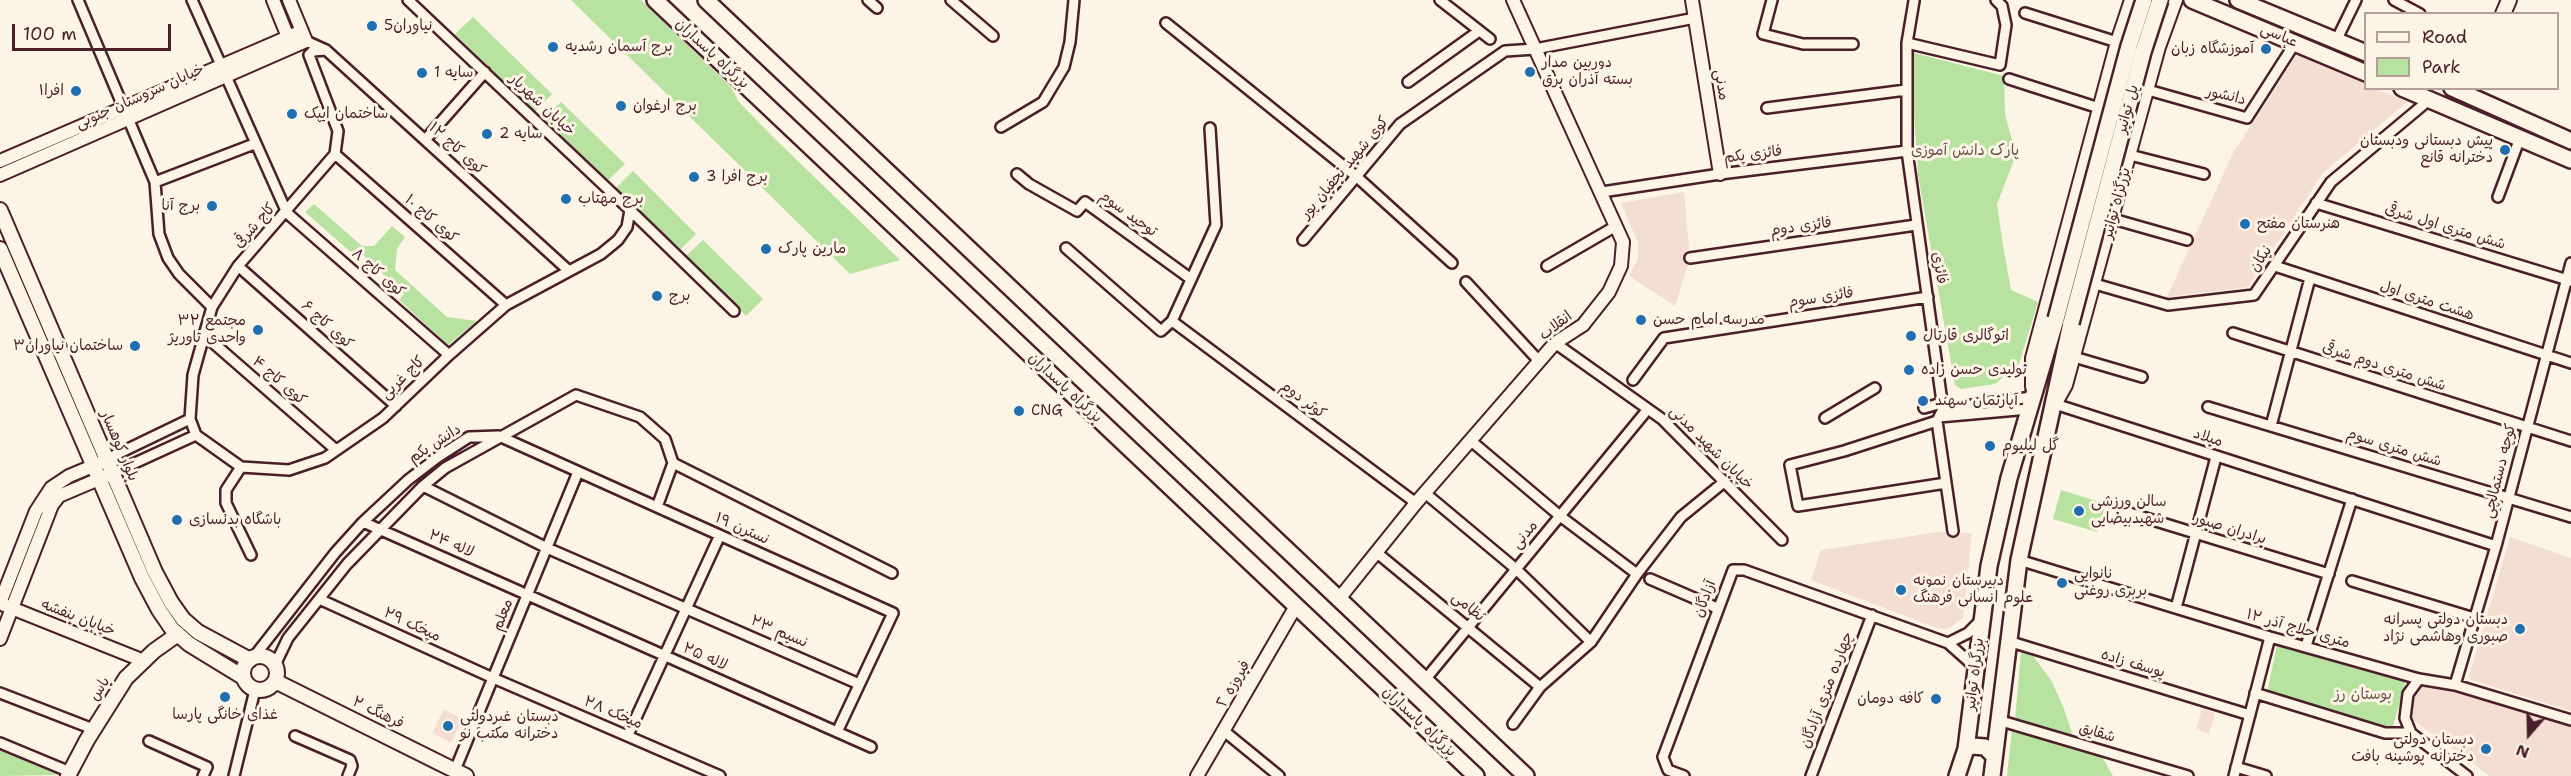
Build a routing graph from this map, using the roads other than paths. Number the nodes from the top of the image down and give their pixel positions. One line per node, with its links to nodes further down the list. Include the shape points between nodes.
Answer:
1 (78, 0): 55 (street)
2 (192, 0): 45 (street)
3 (273, 0): 35 (street)
4 (289, 0): 31 (street)
5 (408, 0): 46 (street, خیابان شهریار)
6 (655, 0): 173 (main road, بزرگراه پاسداران)
7 (706, 0): 171 (main road)
8 (868, 0): 25 (street)
9 (951, 0): 32 (street)
10 (1074, 0): 60 (street, via 1064,67 1043,102)
11 (1440, 0): 30 (street)
12 (1513, 0): 41 (street, انقلاب)
13 (1692, 0): 28 (street, مدنی)
14 (1772, 0): 39 (street, via 1763,34 1803,44)
15 (1996, 0): 37 (street, via 2002,6 2006,25 2000,65)
16 (2130, 0): 33 (street, بزرگراه توانیر)
17 (2144, 0): 107 (main road, پل توانیر, bridge, via 2129,46)
18 (2160, 0): 107 (main road, پل توانیر, bridge)
19 (2176, 0): 40 (street, بزرگراه توانیر)
20 (2192, 0): 38 (main road, عباسى)
21 (2238, 0): 36 (main road, عباسى)
22 (2356, 0): 36 (street)
23 (2394, 0): 26 (street)
24 (1914, 1): 37 (street, فائزی)
25 (877, 8)
26 (2416, 12)
27 (2025, 13): 33 (street)
28 (1695, 18): 41 (street, کوی شهید نجفیان پور); 72 (street, مدنی)
29 (1166, 23): 75 (street)
30 (1479, 31): 34 (street); 49 (street)
31 (304, 36): 35 (street, خیابان سروستان جنوبی); 42 (street, کوی کاج ۱۲)
32 (993, 36)
33 (2118, 37): 40 (street, via 2131,29 2143,31); 57 (street, بزرگراه توانیر)
34 (1490, 39)
35 (290, 41): 44 (street); 45 (street, خیابان سروستان جنوبی)
36 (2336, 41): 43 (main road, عباسى)
37 (1907, 43): 50 (street, فائزی)
38 (2295, 43): 47 (main road, عباسى); 51 (street, دانشور, via 2247,118)
39 (1853, 44)
40 (2159, 47): 51 (street, بزرگراه توانیر)
41 (1535, 49): 75 (street, کوی شهید نجفیان پور, via 1504,51 1400,124); 77 (street, انقلاب)
42 (326, 50): 44 (street, via 313,51); 63 (street, کوی کاج ۱۲)
43 (2364, 52)
44 (310, 63): 67 (street, via 338,131)
45 (224, 69): 55 (street, خیابان سروستان جنوبی); 59 (street, خیابان سروستان جنوبی); 65 (street)
46 (485, 72): 63 (street); 81 (street, خیابان شهریار)
47 (2364, 72)
48 (2009, 79): 57 (street)
49 (1408, 82)
50 (1906, 90): 56 (street); 66 (street, فائزی)
51 (2148, 90): 68 (street, بزرگراه توانیر)
52 (2406, 90): 54 (main road)
53 (2461, 90): 58 (main road); 64 (main road)
54 (2429, 100): 58 (main road); 79 (street, نیکان, via 2331,182)
55 (123, 107): 59 (street); 70 (street, خیابان سروستان جنوبی)
56 (1767, 108)
57 (2099, 108): 120 (street, بزرگراه توانیر, via 2032,358)
58 (2454, 111): 62 (main road)
59 (129, 120): 74 (street, خیابان سروستان جنوبی); 76 (street)
60 (1001, 127)
61 (1210, 128): 98 (street, via 1216,225)
62 (2520, 138): 69 (main road); 78 (street)
63 (425, 141): 96 (street, کوی کاج ۱۲)
64 (2571, 141)
65 (254, 144): 76 (street); 82 (street)
66 (1907, 151): 72 (street, فائزی یکم); 84 (street, فائزی)
67 (335, 154): 82 (street, کاج شرقی); 103 (street, کوی کاج ۱۰)
68 (2130, 154): 73 (street); 83 (street, بزرگراه توانیر)
69 (2571, 160)
70 (0, 161)
71 (1017, 174): 98 (street, توحید سوم, via 1077,211 1084,202)
72 (1720, 174): 77 (street, فائزی یکم)
73 (2204, 174)
74 (0, 175)
75 (1357, 177): 86 (street, کوی شهید نجفیان پور); 91 (street)
76 (155, 182): 104 (street, via 159,234 168,258)
77 (1602, 192): 85 (street, انقلاب)
78 (2498, 196)
79 (2316, 203): 95 (street, نیکان); 99 (street, شش متری اول شرقی)
80 (0, 210): 139 (main road, بلوار کوهسار)
81 (630, 210): 96 (street, کاج غربی, via 627,227 618,240); 105 (street, خیابان شهریار)
82 (287, 213): 93 (street, کاج شرقی); 112 (street, کوی کاج ۸)
83 (2113, 219): 87 (street); 101 (street, بزرگراه توانیر)
84 (1916, 225): 90 (street, فائزی دوم); 102 (street, فائزی)
85 (1616, 226): 94 (street); 110 (street, انقلاب, via 1623,242 1621,266 1609,292 1583,325)
86 (1303, 240)
87 (2187, 240)
88 (1066, 248): 106 (street, via 1161,331)
89 (0, 249): 139 (main road, بلوار کوهسار)
90 (1690, 258)
91 (1452, 263)
92 (2571, 263): 99 (street, کوچه دستمالچی)
93 (238, 266): 104 (street, کاج شرقی); 122 (street, کوی کاج ۶)
94 (1546, 266)
95 (2275, 266): 97 (street, هشت متری اول); 101 (street, نیکان, via 2254,295 2168,305)
96 (569, 271): 103 (street, کاج غربی)
97 (2310, 278): 111 (street); 113 (street, هشت متری اول)
98 (1191, 279): 106 (street)
99 (2568, 280): 113 (street, کوچه دستمالچی)
100 (1466, 282): 115 (street)
101 (2095, 284): 114 (street, بزرگراه توانیر)
102 (1928, 297): 118 (street, فائزی سوم, via 1664,338); 126 (street, فائزی)
103 (506, 306): 112 (street, کاج غربی)
104 (212, 307): 109 (street, کاج شرقی)
105 (734, 311)
106 (1172, 321): 147 (street, کوثر دوم)
107 (2064, 321): 120 (main road, بزرگراه توانیر); 121 (main road, بزرگراه توانیر)
108 (2233, 333): 111 (street, شش متری دوم شرقی)
109 (203, 334): 128 (street, کاج شرقی, via 193,375); 135 (street, کوی کاج ۴)
110 (1555, 343): 115 (street, انقلاب); 125 (street, خیابان شهید مدنی)
111 (2291, 352): 129 (street); 130 (street, شش متری دوم شرقی)
112 (449, 355): 122 (street, کاج غربی)
113 (2544, 356): 116 (street, هشت متری اول); 130 (street, کوچه دستمالچی)
114 (2074, 357): 117 (street); 121 (street, بزرگراه توانیر, via 2066,385)
115 (1539, 361): 133 (street, انقلاب)
116 (2571, 363)
117 (2142, 378)
118 (1632, 380)
119 (1875, 387): 127 (street)
120 (2030, 403): 126 (street); 179 (main road, بزرگراه توانیر, via 1998,524)
121 (2055, 404): 136 (street, میلاد); 162 (main road, بزرگراه توانیر)
122 (396, 406): 135 (street, کاج غربی)
123 (2208, 407): 129 (street, شش متری سوم)
124 (1924, 408): 126 (street)
125 (1648, 409): 141 (street, خیابان شهید مدنی); 150 (street, مدنی)
126 (1940, 413): 142 (street, فائزی); 142 (street, via 1844,451 1790,465 1798,506)
127 (1825, 418)
128 (190, 419): 131 (street); 139 (street)
129 (2271, 426): 145 (street, شش متری سوم)
130 (2526, 429): 134 (street, شش متری دوم شرقی); 145 (street, کوچه دستمالچی)
131 (196, 435): 138 (street); 139 (street)
132 (499, 436): 137 (street, via 576,395 640,417 665,439); 140 (street, نسترن ۱۹); 143 (street, دانش یکم); 152 (street, دانش یکم, via 469,437 408,480)
133 (1470, 440): 144 (street, انقلاب); 150 (street)
134 (2571, 441)
135 (336, 450): 138 (street, کاج غربی, via 325,458 289,470)
136 (2216, 457): 146 (street, میلاد); 155 (street)
137 (673, 463): 148 (street); 164 (street)
138 (241, 467): 161 (street, via 226,490 226,503)
139 (104, 469): 172 (street, via 69,476 51,488 36,511); 181 (main road, بلوار کوهسار, via 142,578 159,610); 189 (main road, بلوار کوهسار, via 183,619 198,632)
140 (578, 472): 148 (street, نسترن ۱۹); 159 (street, معلم)
141 (1725, 482): 157 (street, خیابان شهید مدنی); 165 (street, via 1681,517)
142 (1946, 483): 154 (street, فائزی)
143 (423, 486): 153 (street, دانش یکم); 159 (street, نسیم ۲۳)
144 (1425, 492): 147 (street, انقلاب); 163 (street)
145 (2508, 498): 151 (street, شش متری سوم); 158 (street, کوچه دستمالچی)
146 (2352, 499): 158 (street, میلاد); 166 (street)
147 (1416, 503): 160 (street, انقلاب)
148 (657, 507): 156 (street, نسترن ۱۹)
149 (2122, 511): 155 (street, برادران صبور)
150 (1560, 516): 163 (street, مدنی); 165 (street)
151 (2571, 517)
152 (363, 522): 153 (street, لاله ۲۴); 189 (street, دانش یکم)
153 (379, 529): 169 (street, لاله ۲۴); 170 (street, دانش یکم)
154 (1953, 531)
155 (2195, 534): 166 (street, برادران صبور); 175 (street)
156 (720, 535): 176 (street); 198 (street, نسترن ۱۹, via 893,613)
157 (1782, 540)
158 (2496, 546): 178 (street, کوچه دستمالچی)
159 (547, 548): 169 (street, معلم); 176 (street, نسیم ۲۳)
160 (1376, 552): 171 (street, انقلاب); 180 (street, نظامی)
161 (251, 555)
162 (2019, 560): 175 (street, ۱۲ متری حلاج آذر); 184 (main road, بزرگراه توانیر)
163 (1516, 569): 180 (street, مدنی); 185 (street)
164 (892, 573)
165 (1637, 574): 185 (street)
166 (2329, 574): 187 (street)
167 (1650, 579): 174 (street)
168 (2352, 581): 178 (street)
169 (527, 595): 188 (street, لاله ۲۵); 194 (street, معلم)
170 (319, 598): 191 (street, دانش یکم, via 288,638); 194 (street, میخک ۲۹)
171 (1338, 600): 197 (main road)
172 (4, 605): 183 (street); 190 (street, خیابان بنفشه)
173 (1296, 606): 209 (street, فیروزه ٢); 223 (main road, بزرگراه پاسداران)
174 (1717, 608): 177 (street, آزادگان, via 1733,570 1744,570); 230 (street, آزادگان, via 1663,757 1668,770)
175 (2176, 608): 182 (street, ۱۲ متری حلاج آذر)
176 (686, 609): 188 (street); 198 (street, نسیم ۲۳)
177 (1872, 615): 186 (street, آزادگان); 231 (street, چهارده متری آزادگان)
178 (2474, 618): 199 (street, کوچه دستمالچی)
179 (1983, 619): 186 (street, via 1968,633); 192 (main road, بزرگراه توانیر)
180 (1469, 627): 197 (street, مدنی); 200 (street, نظامی)
181 (178, 634): 190 (main road, یاس); 193 (main road, بلوار کوهسار)
182 (2270, 637): 187 (street, ۱۲ متری حلاج آذر); 203 (street)
183 (0, 639)
184 (2008, 641): 204 (street, یوسف زاده); 205 (main road, بزرگراه توانیر)
185 (1591, 642): 200 (street)
186 (1948, 643): 192 (street, آزادگان)
187 (2306, 646): 195 (street, ۱۲ متری حلاج آذر)
188 (665, 656): 210 (street, لاله ۲۵); 212 (street)
189 (251, 659): 191 (main road, via 263,657); 193 (main road, via 244,667)
190 (144, 660): 208 (main road, یاس, via 126,678)
191 (275, 665): 196 (main road)
192 (1976, 668): 217 (main road, بزرگراه توانیر)
193 (243, 677): 201 (main road)
194 (493, 678): 212 (street, میخک ۲۸); 222 (street, معلم)
195 (2419, 679): 199 (street, ۱۲ متری حلاج آذر); 211 (street, via 2408,694 2405,718)
196 (275, 681): 201 (main road, via 269,688); 222 (main road, فرهنگ ۲)
197 (1424, 681): 229 (main road)
198 (860, 684): 210 (street)
199 (2455, 685): 206 (street, ۱۲ متری حلاج آذر)
200 (1540, 687): 207 (street)
201 (255, 690): 224 (street)
202 (0, 693): 208 (street)
203 (2255, 693): 204 (street); 211 (street, via 2385,733)
204 (2250, 715): 220 (street)
205 (1998, 720): 218 (main road, بزرگراه توانیر); 234 (street, شقایق)
206 (2571, 720)
207 (1513, 723)
208 (93, 729): 221 (main road, یاس)
209 (1224, 731): 227 (street, فیروزه ٢); 228 (street)
210 (837, 732): 216 (street, لاله ۲۵)
211 (2411, 733): 236 (street)
212 (628, 735): 226 (street, میخک ۲۸)
213 (295, 736): 225 (street, via 350,760)
214 (149, 741): 219 (street)
215 (0, 743): 221 (street)
216 (871, 747)
217 (1966, 749): 218 (main road, via 1985,747); 232 (main road, بزرگراه توانیر)
218 (1994, 756): 233 (main road, بزرگراه توانیر)
219 (205, 771)
220 (2235, 771): 235 (street)
221 (69, 774)
222 (458, 774)
223 (1473, 774)
224 (234, 776)
225 (348, 776)
226 (720, 776)
227 (1197, 776)
228 (1279, 776)
229 (1526, 776)
230 (1684, 776)
231 (1811, 776)
232 (1957, 776)
233 (1992, 776)
234 (2188, 776)
235 (2266, 776)
236 (2467, 776)

